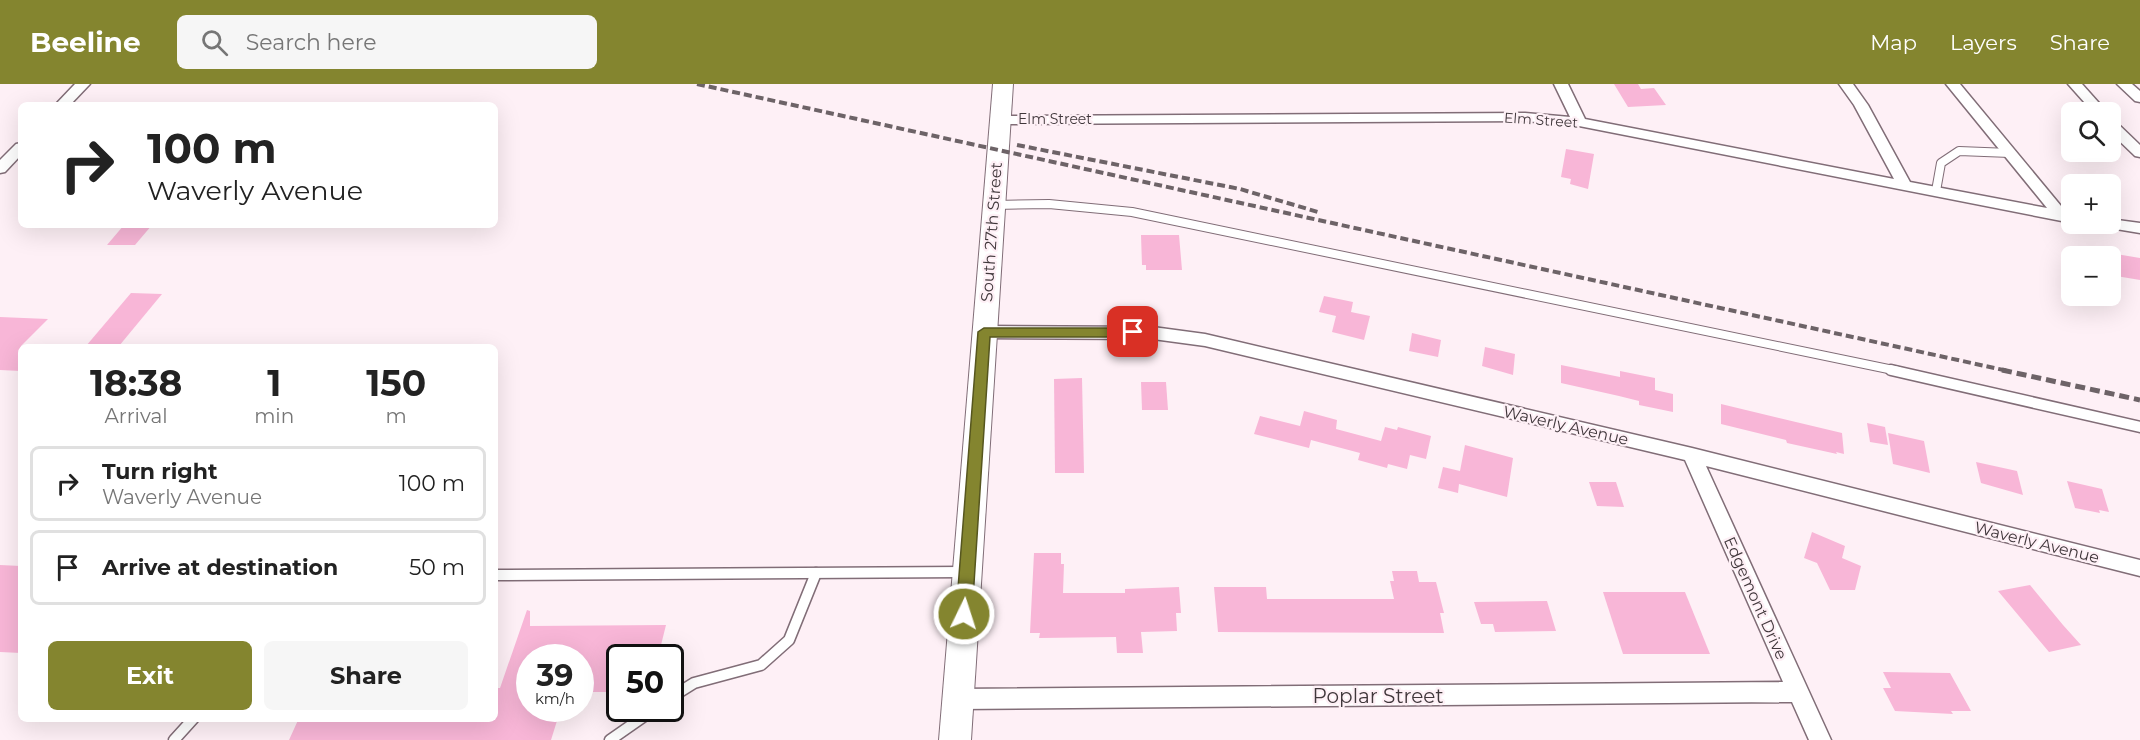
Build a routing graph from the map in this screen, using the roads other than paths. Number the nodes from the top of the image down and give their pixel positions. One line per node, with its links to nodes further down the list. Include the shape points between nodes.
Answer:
1 (83, 84): 9 (street)
2 (1003, 84): 11 (main road, South 27th Street)
3 (1561, 84): 12 (street)
4 (1846, 84): 18 (street)
5 (1953, 84): 15 (street)
6 (2075, 84): 10 (street)
7 (2124, 84): 8 (street)
8 (2140, 99)
9 (65, 102)
10 (2091, 102)
11 (1001, 120): 12 (street, Elm Street, via 1525,117); 20 (main road, South 27th Street)
12 (1579, 122): 18 (street, Elm Street)
13 (2121, 135): 16 (street)
14 (18, 150): 17 (street)
15 (2010, 153): 19 (lane, via 1959,151 1941,164); 21 (street)
16 (2140, 153)
17 (0, 169)
18 (1904, 184): 19 (street, Elm Street)
19 (1936, 191): 22 (street, Elm Street)
20 (994, 205): 25 (main road, South 27th Street); 26 (lane, via 1049,204 1132,212 1251,235 1838,357)
21 (2061, 211)
22 (2061, 217)
23 (2121, 226): 24 (street)
24 (2140, 228)
25 (984, 332): 27 (street, Waverly Avenue, via 1153,333 1205,340); 29 (main road, South 27th Street)
26 (2140, 427)
27 (1692, 455): 28 (street, Waverly Avenue); 33 (street, Edgemont Drive)
28 (2140, 568)
29 (967, 572): 30 (lane); 34 (main road, South 27th Street)
30 (816, 573): 31 (lane); 32 (lane, via 789,640 761,665)
31 (498, 575)
32 (684, 689)
33 (1798, 692): 34 (street, Poplar Street); 40 (street, Edgemont Drive)
34 (958, 699): 39 (main road, South 27th Street)
35 (190, 722): 37 (lane)
36 (636, 722): 38 (lane)
37 (174, 740)
38 (610, 740)
39 (955, 740)
40 (1821, 740)

